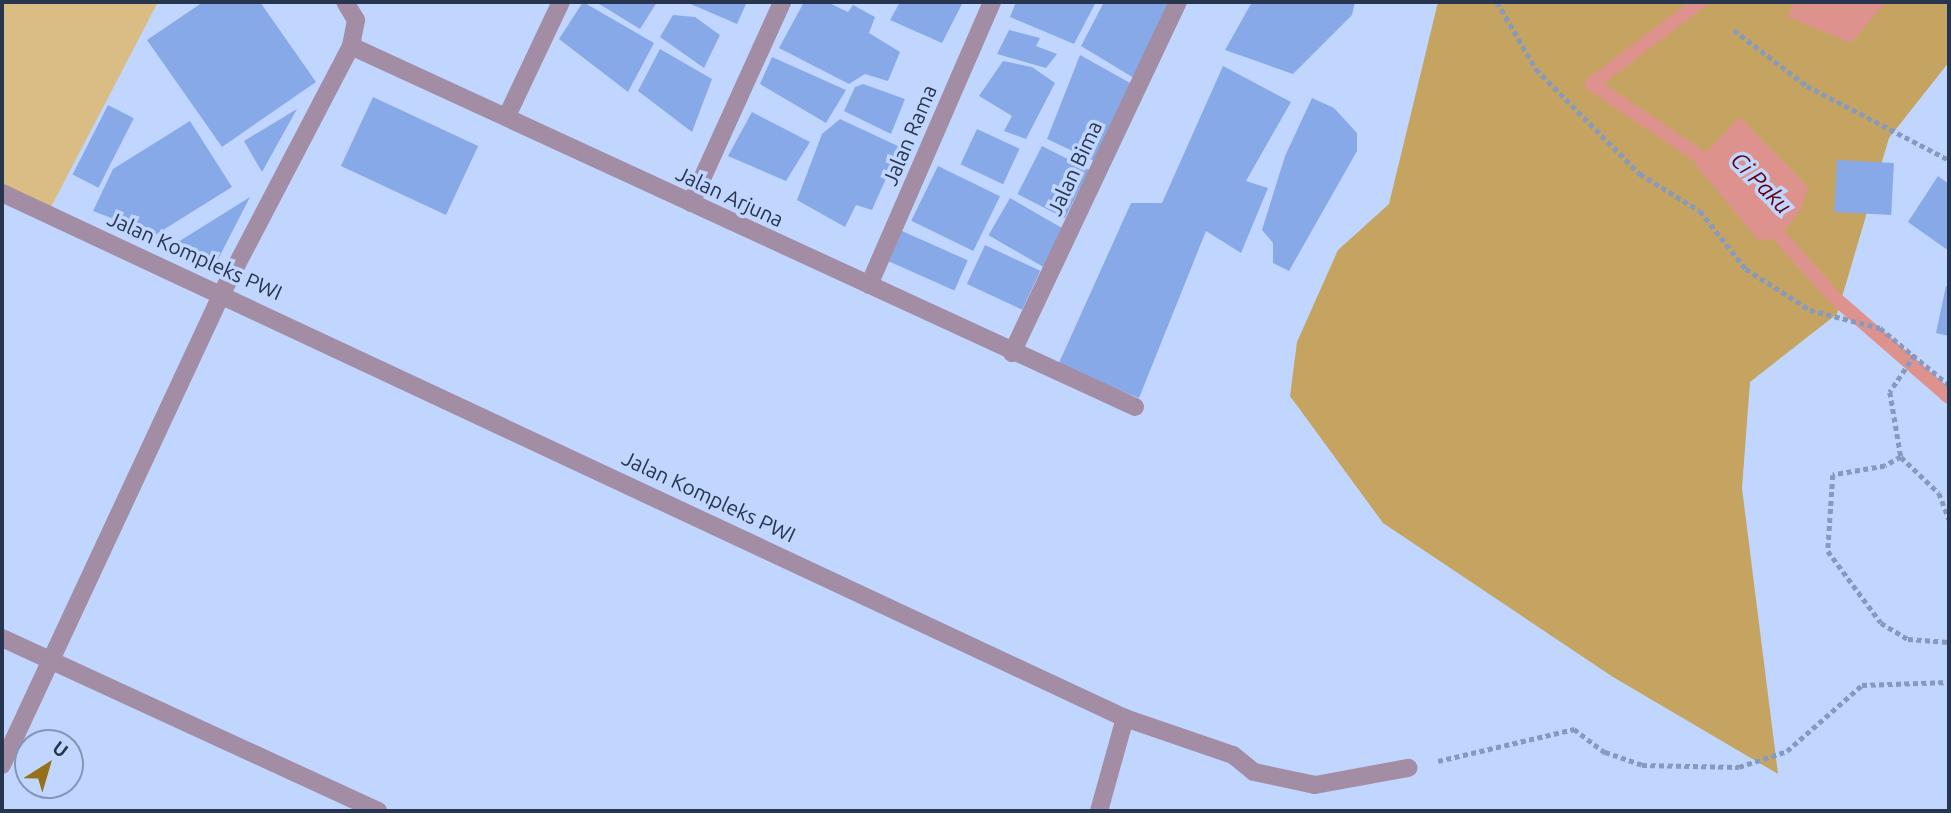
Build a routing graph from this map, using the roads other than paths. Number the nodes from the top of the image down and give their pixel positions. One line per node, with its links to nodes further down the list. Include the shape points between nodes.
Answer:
1 (345, 2): 6 (street, via 356,20)
2 (561, 2): 7 (street)
3 (782, 2): 9 (street)
4 (992, 2): 10 (street, Jalan Rama)
5 (1178, 2): 12 (street, Jalan Bima)
6 (351, 46): 7 (street, Jalan Arjuna); 11 (street)
7 (507, 116): 9 (street, Jalan Arjuna)
8 (2, 192): 11 (street, Jalan Kompleks PWI)
9 (691, 204): 10 (street, Jalan Arjuna)
10 (869, 285): 12 (street, Jalan Arjuna)
11 (223, 291): 15 (street); 16 (street, Jalan Kompleks PWI)
12 (1012, 353): 13 (street, Jalan Arjuna)
13 (1135, 407)
14 (2, 638): 15 (street)
15 (50, 660): 17 (street); 19 (street)
16 (1125, 718): 18 (street, Jalan Kompleks PWI, via 1233,755 1254,772 1315,785); 20 (street)
17 (2, 765)
18 (1408, 768)
19 (378, 811)
20 (1099, 811)

